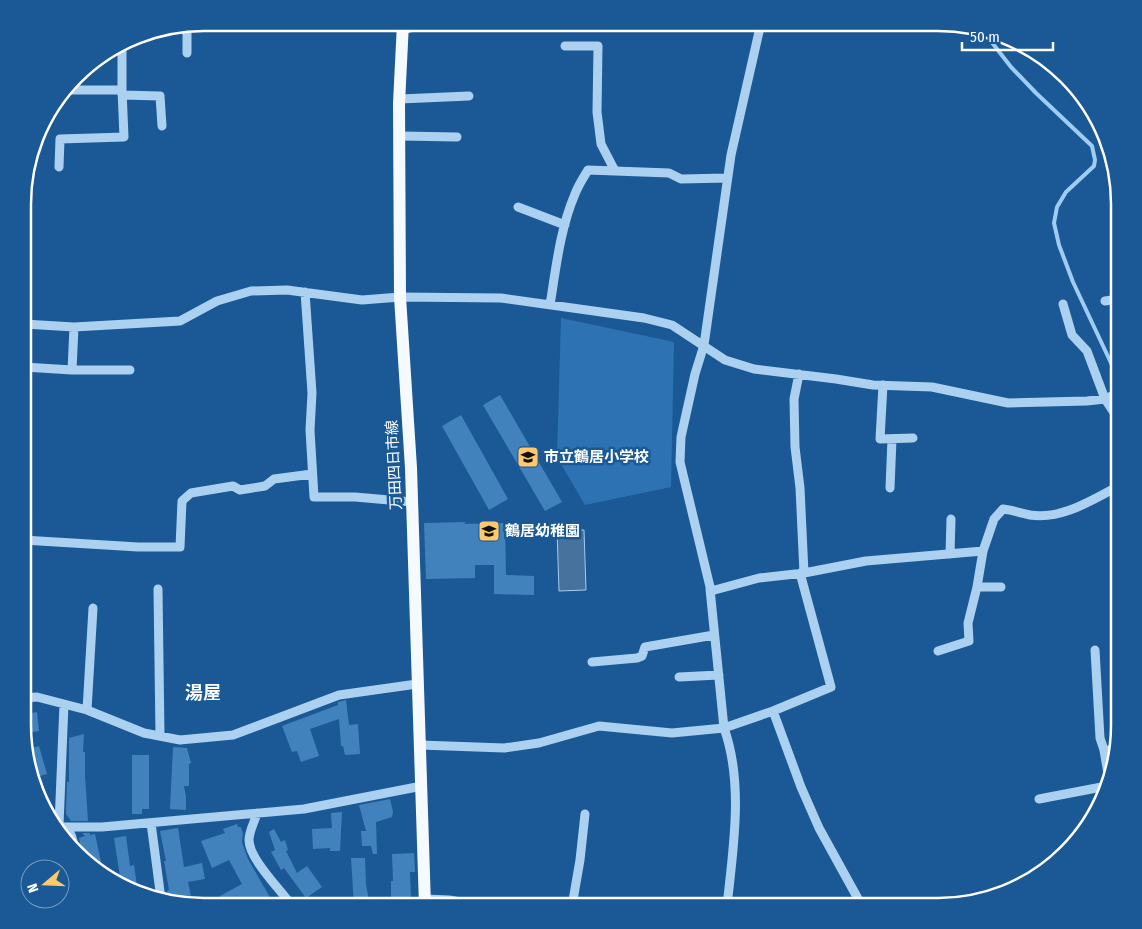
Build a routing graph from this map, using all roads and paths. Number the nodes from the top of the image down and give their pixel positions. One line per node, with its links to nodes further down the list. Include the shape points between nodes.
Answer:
1 (403, 32): 10 (main road, 万田四日市線)
2 (759, 32): 16 (street)
3 (187, 33): 6 (street)
4 (565, 46): 15 (street, via 598,46 597,112 601,144)
5 (122, 52): 8 (street)
6 (187, 53)
7 (75, 90): 8 (street)
8 (122, 93): 11 (street, via 160,96); 14 (street, via 124,137 60,139)
9 (469, 96): 10 (street)
10 (400, 99): 12 (main road, 万田四日市線)
11 (162, 126)
12 (400, 136): 13 (street); 20 (main road, 万田四日市線)
13 (458, 137)
14 (58, 167)
15 (615, 171): 16 (street, via 669,173 681,179); 18 (street, via 588,170 575,194)
16 (727, 178): 27 (street)
17 (518, 207): 18 (street)
18 (565, 225): 24 (street)
19 (305, 292): 20 (street, via 362,300); 26 (street, via 251,291 217,301 180,321); 38 (street, via 312,393)
20 (400, 297): 24 (street, via 501,298); 41 (main road, 万田四日市線)
21 (1110, 301): 22 (street)
22 (1105, 302)
23 (1063, 304): 34 (street, via 1072,335 1087,351)
24 (550, 305): 27 (street, via 672,325)
25 (31, 324): 26 (street)
26 (74, 327): 29 (street)
27 (704, 345): 31 (street, via 725,360 754,369); 50 (street, via 681,437 680,462)
28 (31, 367): 29 (street)
29 (72, 370): 30 (street)
30 (130, 370)
31 (798, 374): 32 (street); 46 (street, via 794,399 794,447 800,488)
32 (883, 385): 34 (street, via 932,387 1008,403); 37 (street, via 880,439)
33 (1110, 396): 34 (street)
34 (1104, 399): 35 (street)
35 (1110, 408)
36 (913, 438): 37 (street)
37 (892, 439): 39 (street)
38 (312, 474): 41 (street, via 314,497); 43 (street, via 274,479 265,486 240,490 233,486 191,494 182,500 180,547)
39 (890, 488)
40 (1111, 490): 44 (street, via 1071,510 1048,515 1003,509 994,519)
41 (412, 502): 58 (main road, 万田四日市線)
42 (951, 519): 45 (street)
43 (32, 541)
44 (983, 551): 45 (street); 47 (street)
45 (950, 554): 46 (street, via 866,561)
46 (802, 573): 50 (street, via 759,578); 62 (street, via 832,687)
47 (977, 587): 48 (street); 54 (street, via 968,623 968,641)
48 (1001, 587)
49 (158, 589): 64 (street)
50 (711, 592): 52 (street, via 710,589)
51 (93, 608): 61 (street)
52 (714, 635): 55 (street, via 645,647 642,656 637,658); 56 (street)
53 (1095, 650): 66 (street, via 1100,738)
54 (938, 651)
55 (592, 662)
56 (719, 675): 57 (street); 63 (street)
57 (679, 677)
58 (417, 684): 64 (street, via 338,696 233,735 180,740); 65 (main road, 万田四日市線)
59 (32, 697): 60 (street)
60 (64, 704): 61 (street); 74 (street)
61 (88, 710): 64 (street, via 144,733)
62 (772, 712): 63 (street); 79 (street, via 819,828)
63 (724, 728): 65 (street, via 672,733 599,726 539,743 504,748); 78 (street, via 731,747 735,797)
64 (160, 736)
65 (420, 745): 69 (main road, 万田四日市線)
66 (1104, 750): 67 (street); 68 (street)
67 (1108, 750)
68 (1106, 762)
69 (422, 786): 72 (street, via 304,809); 81 (main road, 万田四日市線)
70 (1099, 788): 71 (street)
71 (1039, 799)
72 (258, 813): 75 (street); 80 (street, via 249,837 249,847)
73 (585, 814): 82 (street)
74 (60, 821)
75 (151, 823): 76 (street); 77 (street)
76 (64, 826)
77 (160, 892)
78 (728, 897)
79 (857, 897)
80 (286, 898)
81 (425, 898)
82 (573, 898)

